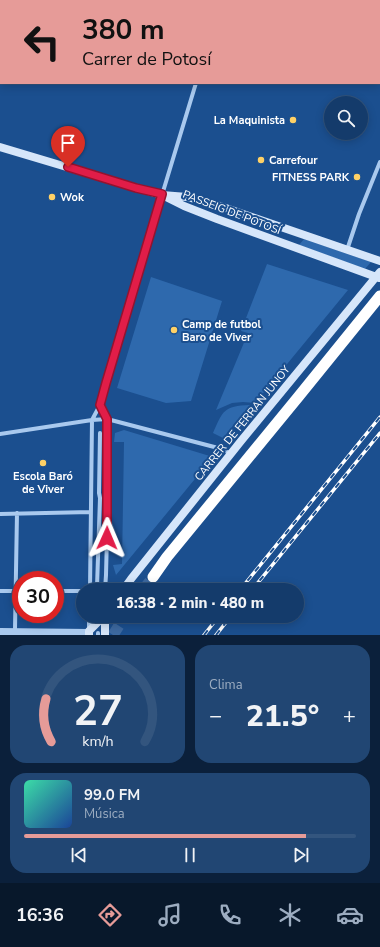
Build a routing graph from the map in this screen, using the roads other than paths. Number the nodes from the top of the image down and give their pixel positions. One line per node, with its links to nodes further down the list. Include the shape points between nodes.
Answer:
1 (196, 84): 4 (street)
2 (0, 147): 4 (street)
3 (380, 162): 5 (street)
4 (162, 194): 5 (street, PASSEIG DE POTOSÍ, via 188,197 217,205); 7 (street, PASSEIG DE POTOSÍ, via 217,219); 9 (street)
5 (347, 250): 6 (street, PASSEIG DE POTOSÍ)
6 (380, 261)
7 (379, 276): 14 (street, CARRER DE FERRAN JUNOY)
8 (380, 296): 19 (highway)
9 (100, 405): 10 (street); 11 (street)
10 (107, 419): 11 (street); 14 (street, via 222,449); 22 (street)
11 (92, 420): 13 (street); 15 (street)
12 (100, 433): 21 (street)
13 (0, 434)
14 (231, 454): 23 (street, CARRER DE FERRAN JUNOY)
15 (91, 512): 16 (street); 20 (street)
16 (17, 513): 17 (street); 18 (street)
17 (0, 514)
18 (18, 571)
19 (152, 577)
20 (90, 583)
21 (98, 583)
22 (105, 583)
23 (127, 583)
24 (0, 591): 25 (street)
25 (12, 591)
26 (64, 591): 27 (street)
27 (76, 591)
28 (16, 623): 31 (street)
29 (98, 623): 33 (street)
30 (102, 623): 35 (street)
31 (15, 629): 32 (street); 33 (street)
32 (0, 630)
33 (89, 633): 34 (street)
34 (0, 634)
35 (100, 634)

